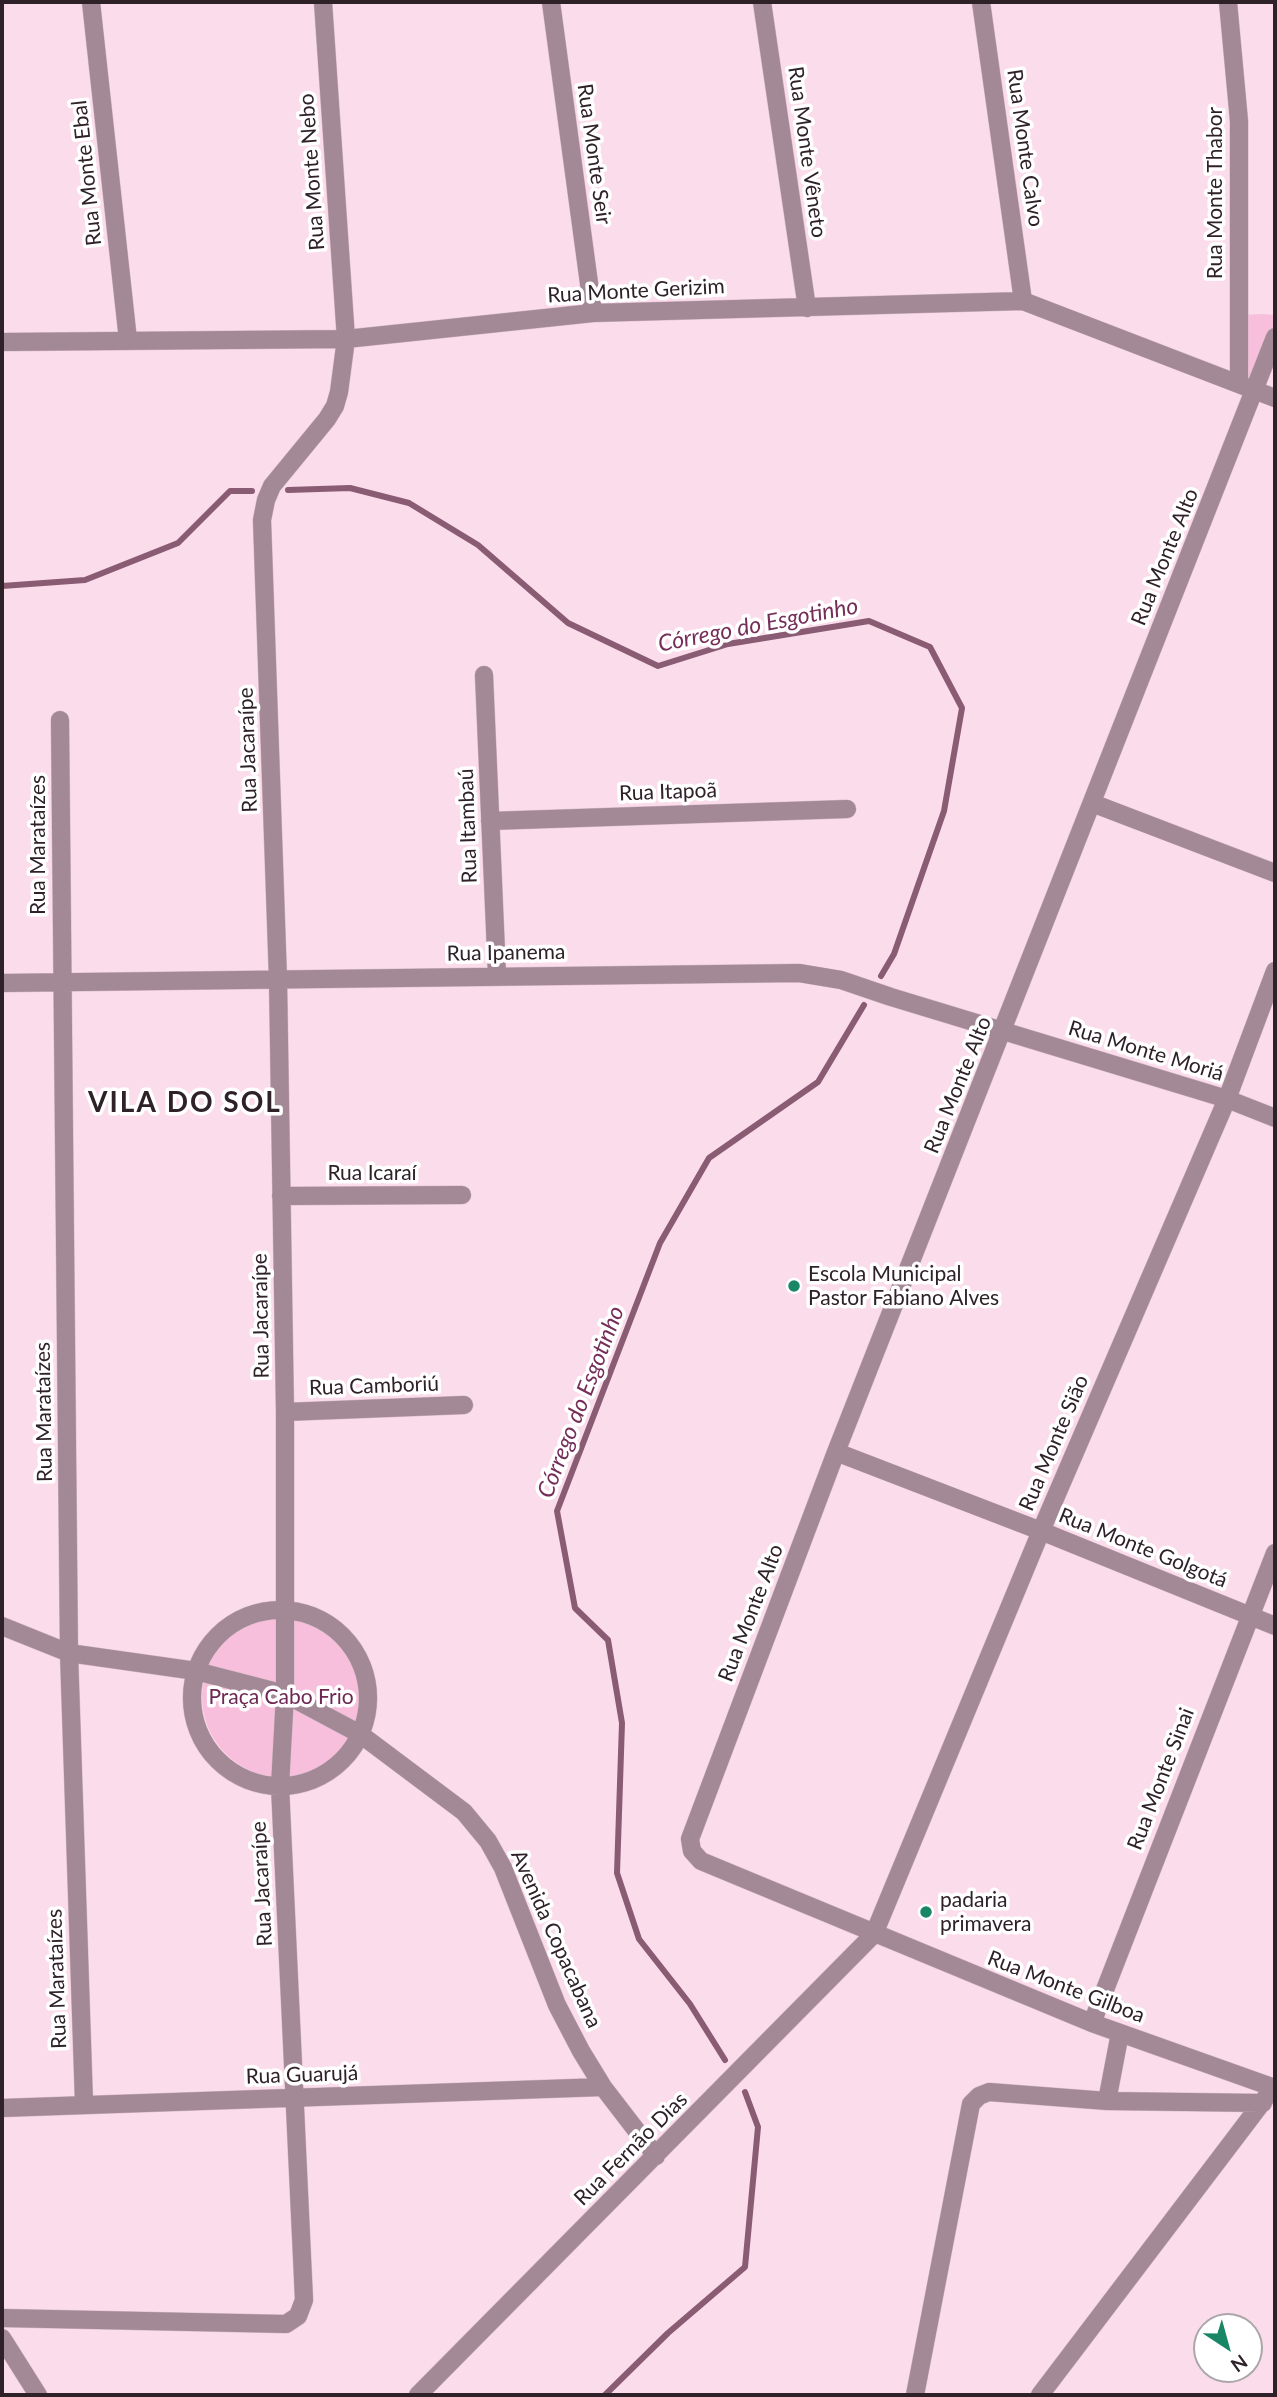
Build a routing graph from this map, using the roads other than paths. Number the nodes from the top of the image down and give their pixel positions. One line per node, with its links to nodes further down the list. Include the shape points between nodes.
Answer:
1 (91, 2): 12 (street, Rua Monte Ebal)
2 (323, 2): 11 (street, Rua Monte Nebo)
3 (551, 2): 9 (street, Rua Monte Seir)
4 (762, 2): 8 (street, Rua Monte Vêneto)
5 (981, 2): 7 (street, Rua Monte Calvo)
6 (1228, 2): 14 (street, Rua Monte Thabor, via 1239,121)
7 (1023, 301): 8 (street, Rua Monte Gerizim); 14 (street, Rua Monte Gerizim)
8 (807, 308): 9 (street, Rua Monte Gerizim)
9 (593, 313): 11 (street, Rua Monte Gerizim)
10 (1275, 337): 14 (street, Rua Monte Alto)
11 (346, 339): 12 (street, Rua Monte Gerizim); 24 (street, Rua Jacaraípe, via 335,406 280,473 262,520)
12 (128, 340): 13 (street, Rua Monte Gerizim)
13 (2, 342)
14 (1248, 387): 15 (street, Rua Monte Gerizim); 18 (street, Rua Monte Alto)
15 (1275, 398)
16 (484, 675): 20 (street, Rua Itambaú)
17 (60, 720): 25 (street, Rua Marataízes)
18 (1092, 803): 21 (street); 27 (street, Rua Monte Alto)
19 (847, 808): 20 (street, Rua Itapoã)
20 (490, 821): 23 (street, Rua Itambaú)
21 (1275, 873)
22 (1275, 971): 28 (street, Rua Monte Sião)
23 (497, 975): 24 (street, Rua Ipanema); 27 (street, Rua Ipanema, via 799,973 841,980)
24 (278, 979): 25 (street, Rua Ipanema); 31 (street, Rua Jacaraípe)
25 (61, 982): 26 (street, Rua Ipanema); 41 (street, Rua Marataízes)
26 (2, 983)
27 (1003, 1032): 28 (street, Rua Monte Moriá); 34 (street, Rua Monte Alto)
28 (1227, 1099): 29 (street, Rua Monte Moriá); 35 (street, Rua Monte Sião)
29 (1275, 1118)
30 (462, 1195): 31 (street, Rua Icaraí)
31 (281, 1196): 33 (street, Rua Jacaraípe)
32 (464, 1405): 33 (street, Rua Camboriú)
33 (285, 1412): 37 (street, Rua Jacaraípe)
34 (836, 1452): 35 (street, Rua Monte Golgotá); 46 (street, Rua Monte Alto, via 690,1839)
35 (1041, 1531): 38 (street, Rua Monte Golgotá); 47 (street, Rua Monte Sião)
36 (1275, 1553): 38 (street, Rua Monte Sinai)
37 (284, 1610): 42 (street, via 255,1613 230,1626 209,1646); 43 (street, Rua Jacaraípe); 44 (street, via 312,1615 336,1630 355,1651 366,1677 368,1706)
38 (1249, 1616): 40 (street, Rua Monte Golgotá); 48 (street, Rua Monte Sinai)
39 (2, 1626): 41 (street, Avenida Copacabana)
40 (1275, 1626)
41 (69, 1653): 42 (street, Avenida Copacabana); 54 (street, Rua Marataízes)
42 (196, 1671): 43 (street, Avenida Copacabana); 45 (street, via 191,1698 196,1726 208,1750 228,1770 253,1782)
43 (285, 1694): 44 (street, Avenida Copacabana); 45 (street, Rua Jacaraípe)
44 (360, 1734): 45 (street, via 347,1755 328,1772); 50 (street, Avenida Copacabana, via 464,1812 488,1840 558,2005)
45 (280, 1786): 52 (street, Rua Jacaraípe)
46 (692, 1851): 47 (street, Rua Monte Gilboa, via 701,1861)
47 (874, 1934): 48 (street, Rua Monte Gilboa); 57 (street, Rua Fernão Dias)
48 (1091, 2023): 49 (street, Rua Monte Gilboa)
49 (1120, 2033): 51 (street, Rua Monte Gilboa); 53 (street)
50 (603, 2087): 52 (street, Rua Guarujá); 57 (street, Avenida Copacabana)
51 (1274, 2087): 55 (street)
52 (294, 2098): 54 (street, Rua Guarujá); 58 (street, Rua Jacaraípe, via 304,2300 298,2316 286,2324)
53 (1107, 2101): 55 (street); 62 (street, via 989,2092 971,2104)
54 (84, 2103): 56 (street, Rua Guarujá)
55 (1263, 2103): 63 (street)
56 (2, 2108)
57 (656, 2157): 61 (street, Rua Fernão Dias)
58 (2, 2318)
59 (2, 2338): 60 (street)
60 (38, 2395)
61 (418, 2395)
62 (915, 2395)
63 (1040, 2395)

